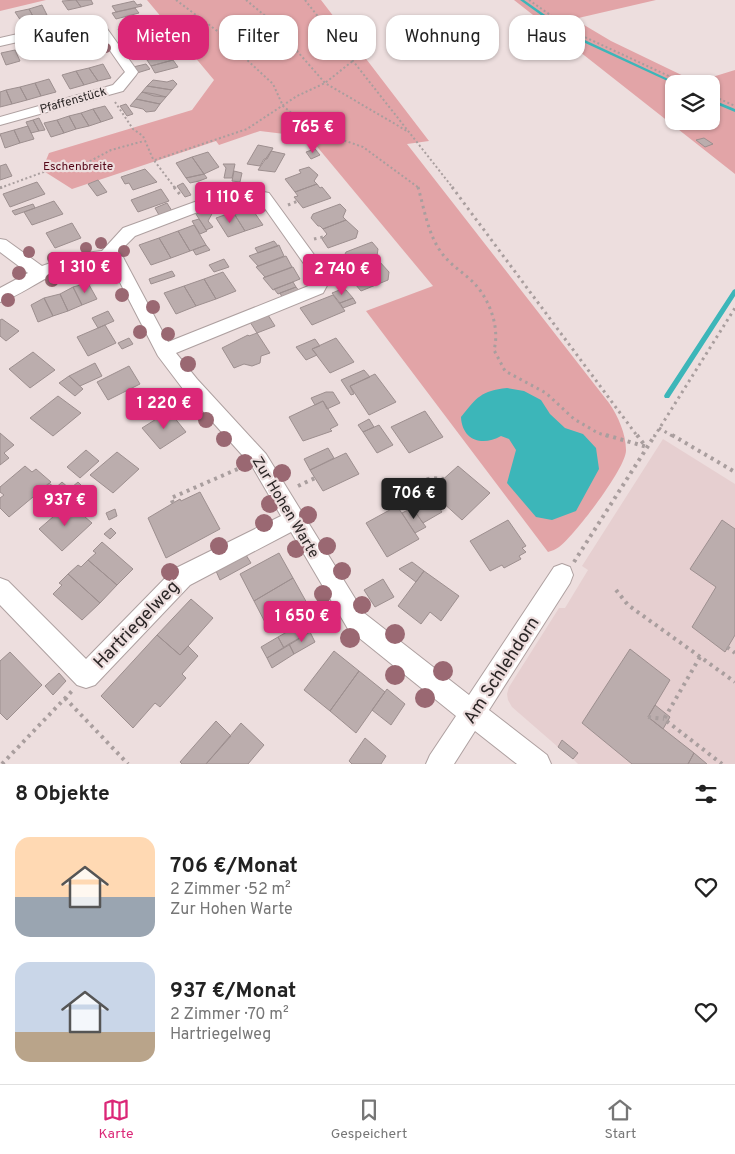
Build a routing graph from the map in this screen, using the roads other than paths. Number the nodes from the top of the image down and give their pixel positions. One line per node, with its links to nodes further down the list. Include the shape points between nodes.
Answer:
1 (0, 42): 2 (street, Pfaffenstück, via 79,24 99,26 132,72 118,88)
2 (0, 121)
3 (0, 244): 5 (street)
4 (107, 256): 5 (street, via 82,258); 7 (street, Zur Hohen Warte, via 121,266); 7 (street, via 129,232 236,192 264,196 323,278 317,289)
5 (41, 274): 6 (street)
6 (0, 296)
7 (164, 351): 8 (street, Zur Hohen Warte, via 259,460)
8 (294, 520): 10 (street, Hartriegelweg, via 182,577 86,676); 11 (street, Zur Hohen Warte, via 356,621)
9 (562, 575): 11 (street, Am Schlehdorn)
10 (0, 589)
11 (473, 712): 12 (street, Am Schlehdorn); 13 (street)
12 (439, 764)
13 (538, 764)

